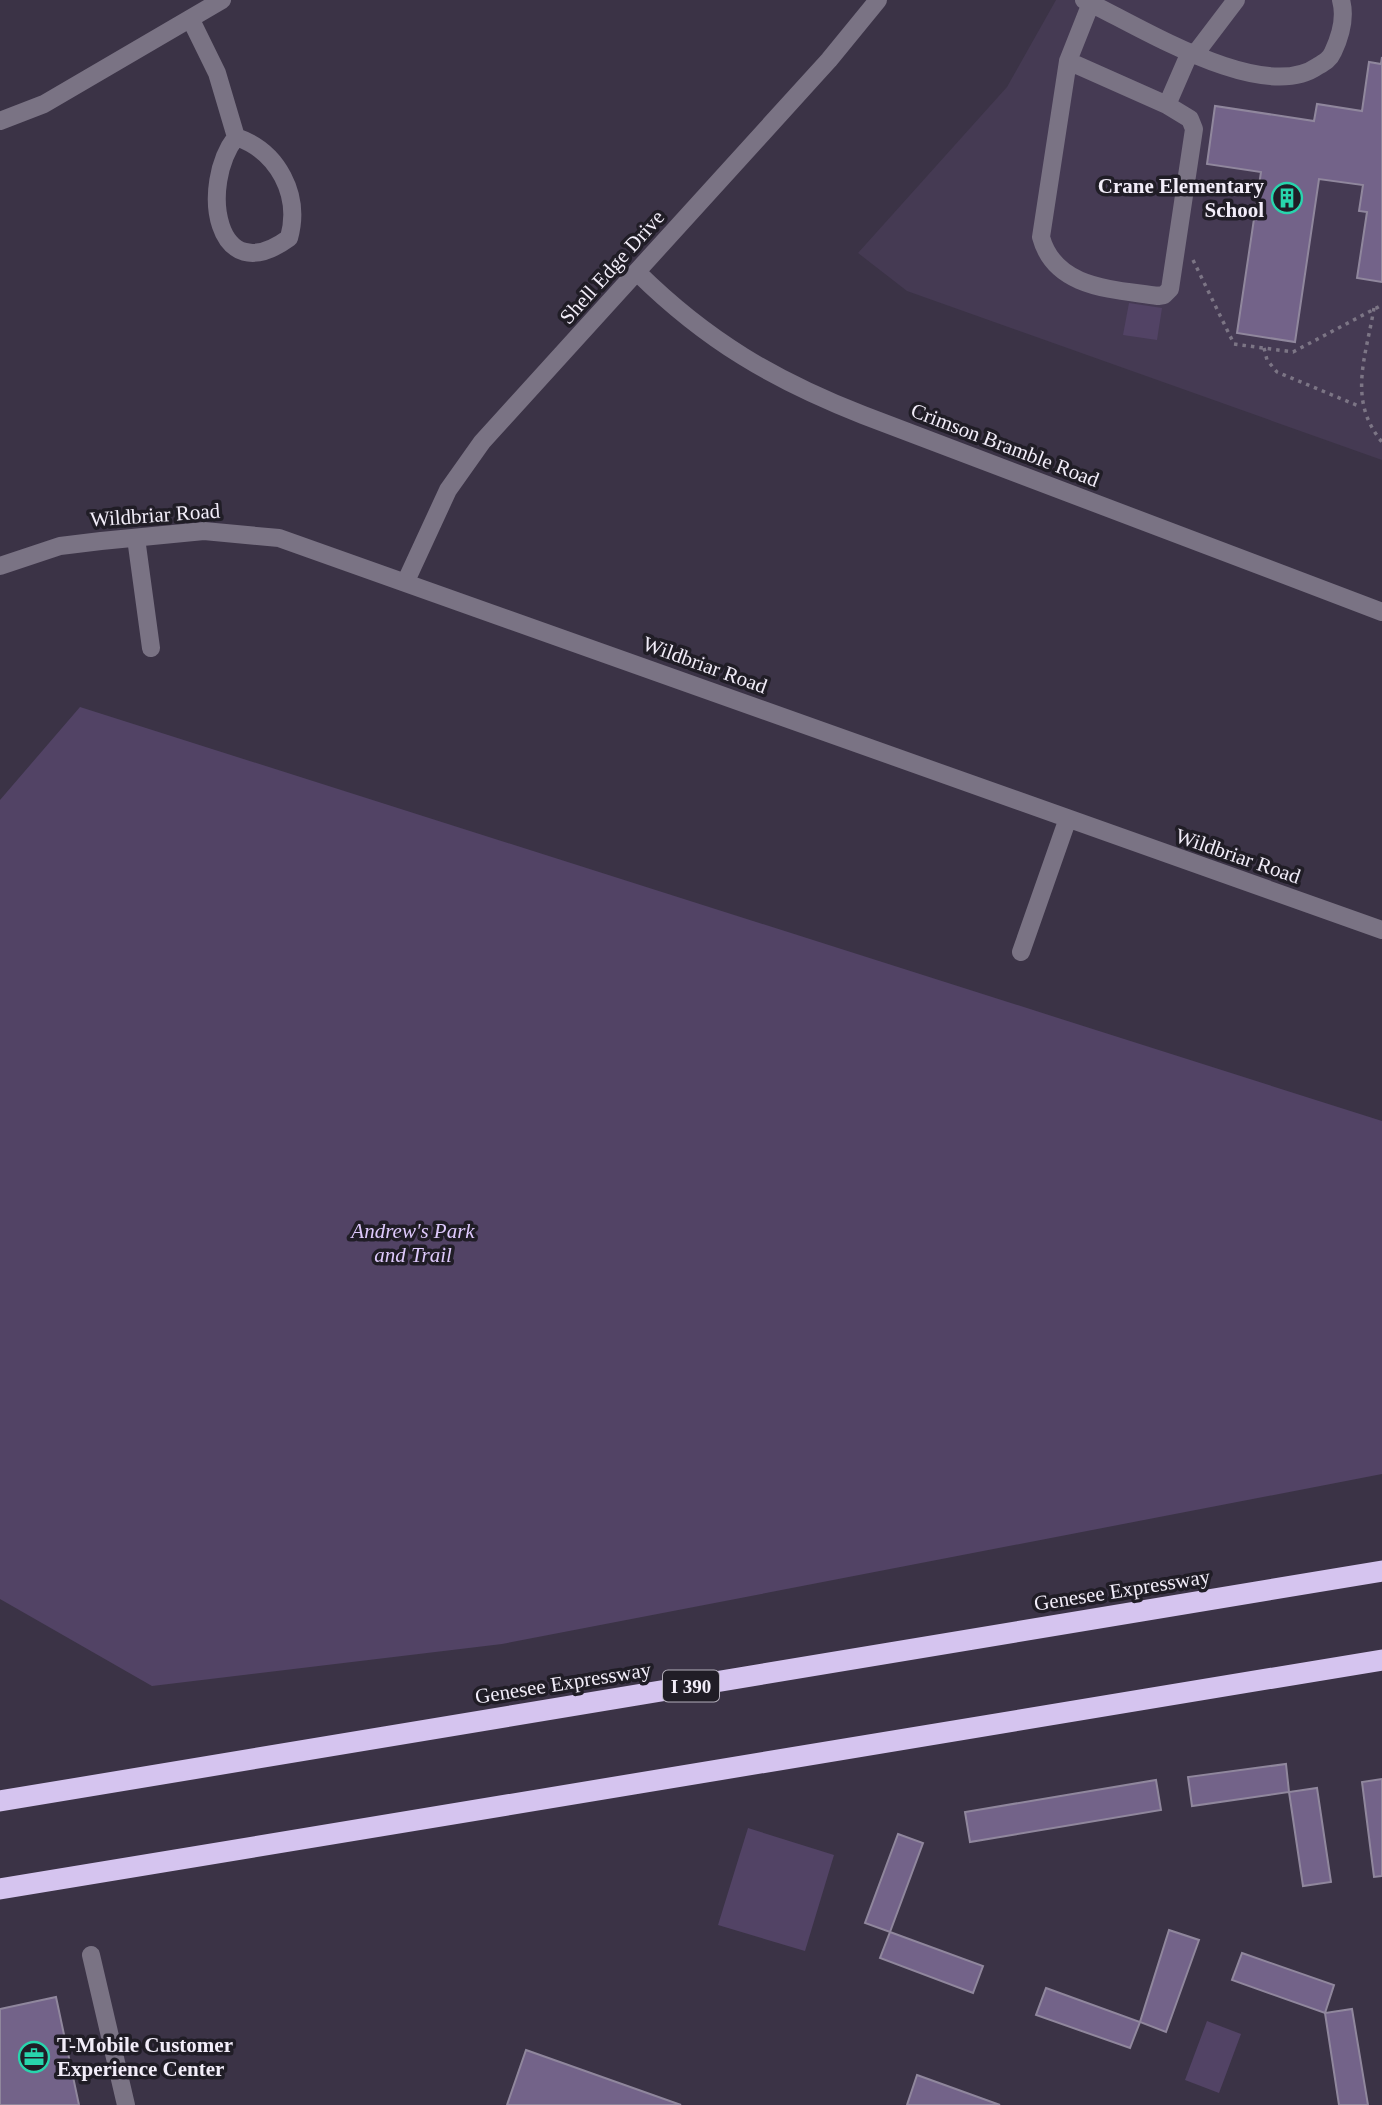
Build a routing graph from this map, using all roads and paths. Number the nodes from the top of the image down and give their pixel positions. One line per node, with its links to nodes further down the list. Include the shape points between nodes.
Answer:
1 (222, 0): 6 (street)
2 (878, 0): 13 (street, Shell Edge Drive)
3 (1237, 0): 7 (street)
4 (1342, 0): 7 (street, via 1343,30 1331,58 1307,75 1274,79 1223,67)
5 (1087, 2): 7 (street); 8 (street)
6 (191, 20): 10 (street, via 44,104); 11 (street, via 216,73)
7 (1193, 53): 9 (street)
8 (1068, 61): 9 (street); 12 (street, via 1041,237 1051,261 1073,279 1164,295 1170,289)
9 (1167, 104): 12 (street, via 1194,124)
10 (0, 121)
11 (236, 136): 11 (street, via 220,166 216,206 224,236 246,252 262,252 289,238 292,212 274,160 260,147)
12 (1179, 232): 16 (path, via 1234,344)
13 (638, 273): 21 (street, Shell Edge Drive, via 482,442 448,490); 22 (street, Crimson Bramble Road, via 706,334 795,387)
14 (1382, 305): 15 (path)
15 (1374, 308): 16 (path, via 1293,352); 17 (path)
16 (1264, 348): 17 (path, via 1266,360 1277,372)
17 (1361, 407): 18 (path)
18 (1382, 442)
19 (136, 538): 20 (street, Wildbriar Road, via 60,546); 21 (street, Wildbriar Road, via 204,531 279,538); 23 (street)
20 (0, 566)
21 (406, 581): 24 (street, Wildbriar Road)
22 (1382, 612)
23 (151, 648)
24 (1067, 821): 25 (street, Wildbriar Road); 26 (street)
25 (1382, 930)
26 (1021, 952)
27 (1382, 1571): 29 (highway, Genesee Expressway / I 390)
28 (1382, 1660): 30 (highway)
29 (0, 1801)
30 (0, 1889)
31 (91, 1955): 32 (street)
32 (126, 2105)

